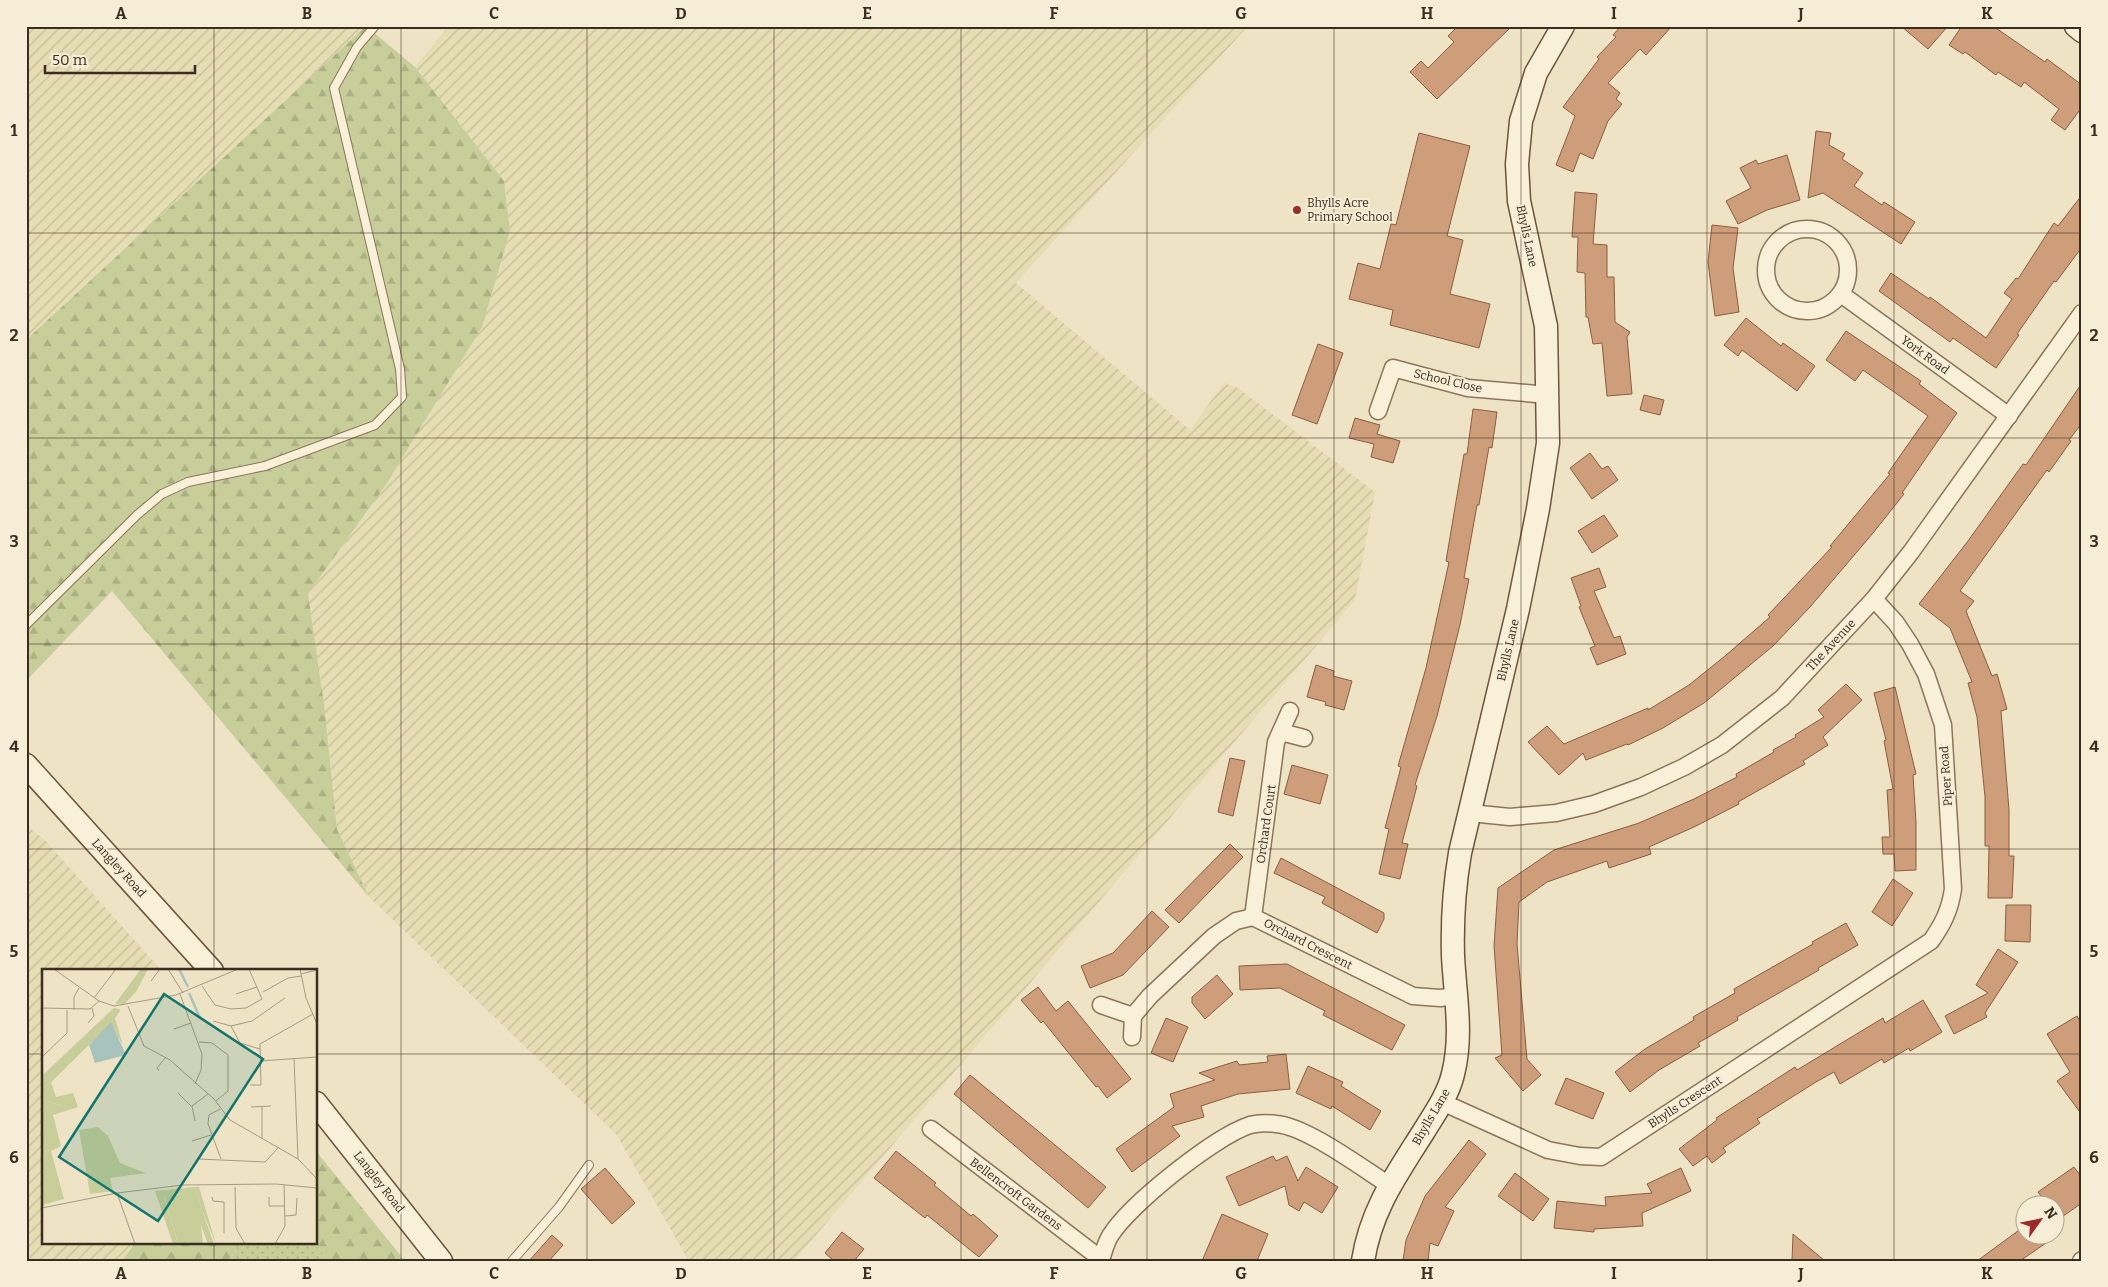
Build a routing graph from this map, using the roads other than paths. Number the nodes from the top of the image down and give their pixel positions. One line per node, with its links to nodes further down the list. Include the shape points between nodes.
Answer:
1 (375, 26): 11 (lane, via 357,47 334,88 400,369 402,397 375,425 265,466 188,482 162,494)
2 (1563, 26): 7 (street, Bhylls Lane, via 1536,73 1520,121 1517,164 1519,201 1546,326)
3 (2076, 26): 4 (street)
4 (2082, 31)
5 (1841, 294): 5 (street, via 1831,304 1806,312 1781,303 1766,281 1768,254 1775,242 1786,233 1799,229 1827,233 1846,254 1848,275); 9 (street, York Road)
6 (2082, 313): 9 (street, The Avenue)
7 (1548, 395): 8 (street, School Close, via 1468,388 1393,368); 16 (street, Bhylls Lane, via 1548,443 1538,509 1518,610)
8 (1378, 411)
9 (2009, 416): 10 (street, The Avenue)
10 (1874, 599): 16 (street, The Avenue, via 1782,698 1722,745 1684,767 1594,804 1556,813 1510,817); 18 (street, Piper Road, via 1910,644 1926,674 1943,725 1953,889 1950,909 1942,926 1931,941)
11 (26, 625)
12 (1290, 711): 13 (street, Orchard Court)
13 (1281, 732): 14 (street); 17 (street, Orchard Court, via 1276,742)
14 (1304, 738)
15 (26, 765): 19 (street, Langley Road)
16 (1470, 813): 20 (street, Bhylls Lane, via 1455,883 1453,947)
17 (1253, 917): 20 (street, Orchard Crescent, via 1413,996); 22 (street, Orchard Crescent, via 1236,921 1214,936)
18 (1911, 956): 24 (street, Bhylls Crescent, via 1601,1157 1548,1150)
19 (210, 969)
20 (1456, 996): 24 (street, Bhylls Lane, via 1458,1050 1453,1075)
21 (1101, 1004): 22 (street)
22 (1133, 1016): 23 (street)
23 (1132, 1037)
24 (1442, 1102): 28 (street, Bhylls Lane)
25 (318, 1106): 30 (street, Langley Road)
26 (931, 1129): 29 (street, Bellencroft Gardens)
27 (589, 1165): 31 (lane, via 558,1208)
28 (1389, 1185): 29 (street, Bellencroft Gardens, via 1300,1129 1276,1124 1251,1125 1186,1163 1133,1208 1110,1236); 32 (street, Bhylls Lane, via 1374,1217)
29 (1101, 1260)
30 (441, 1261)
31 (512, 1261)
32 (1364, 1261)

